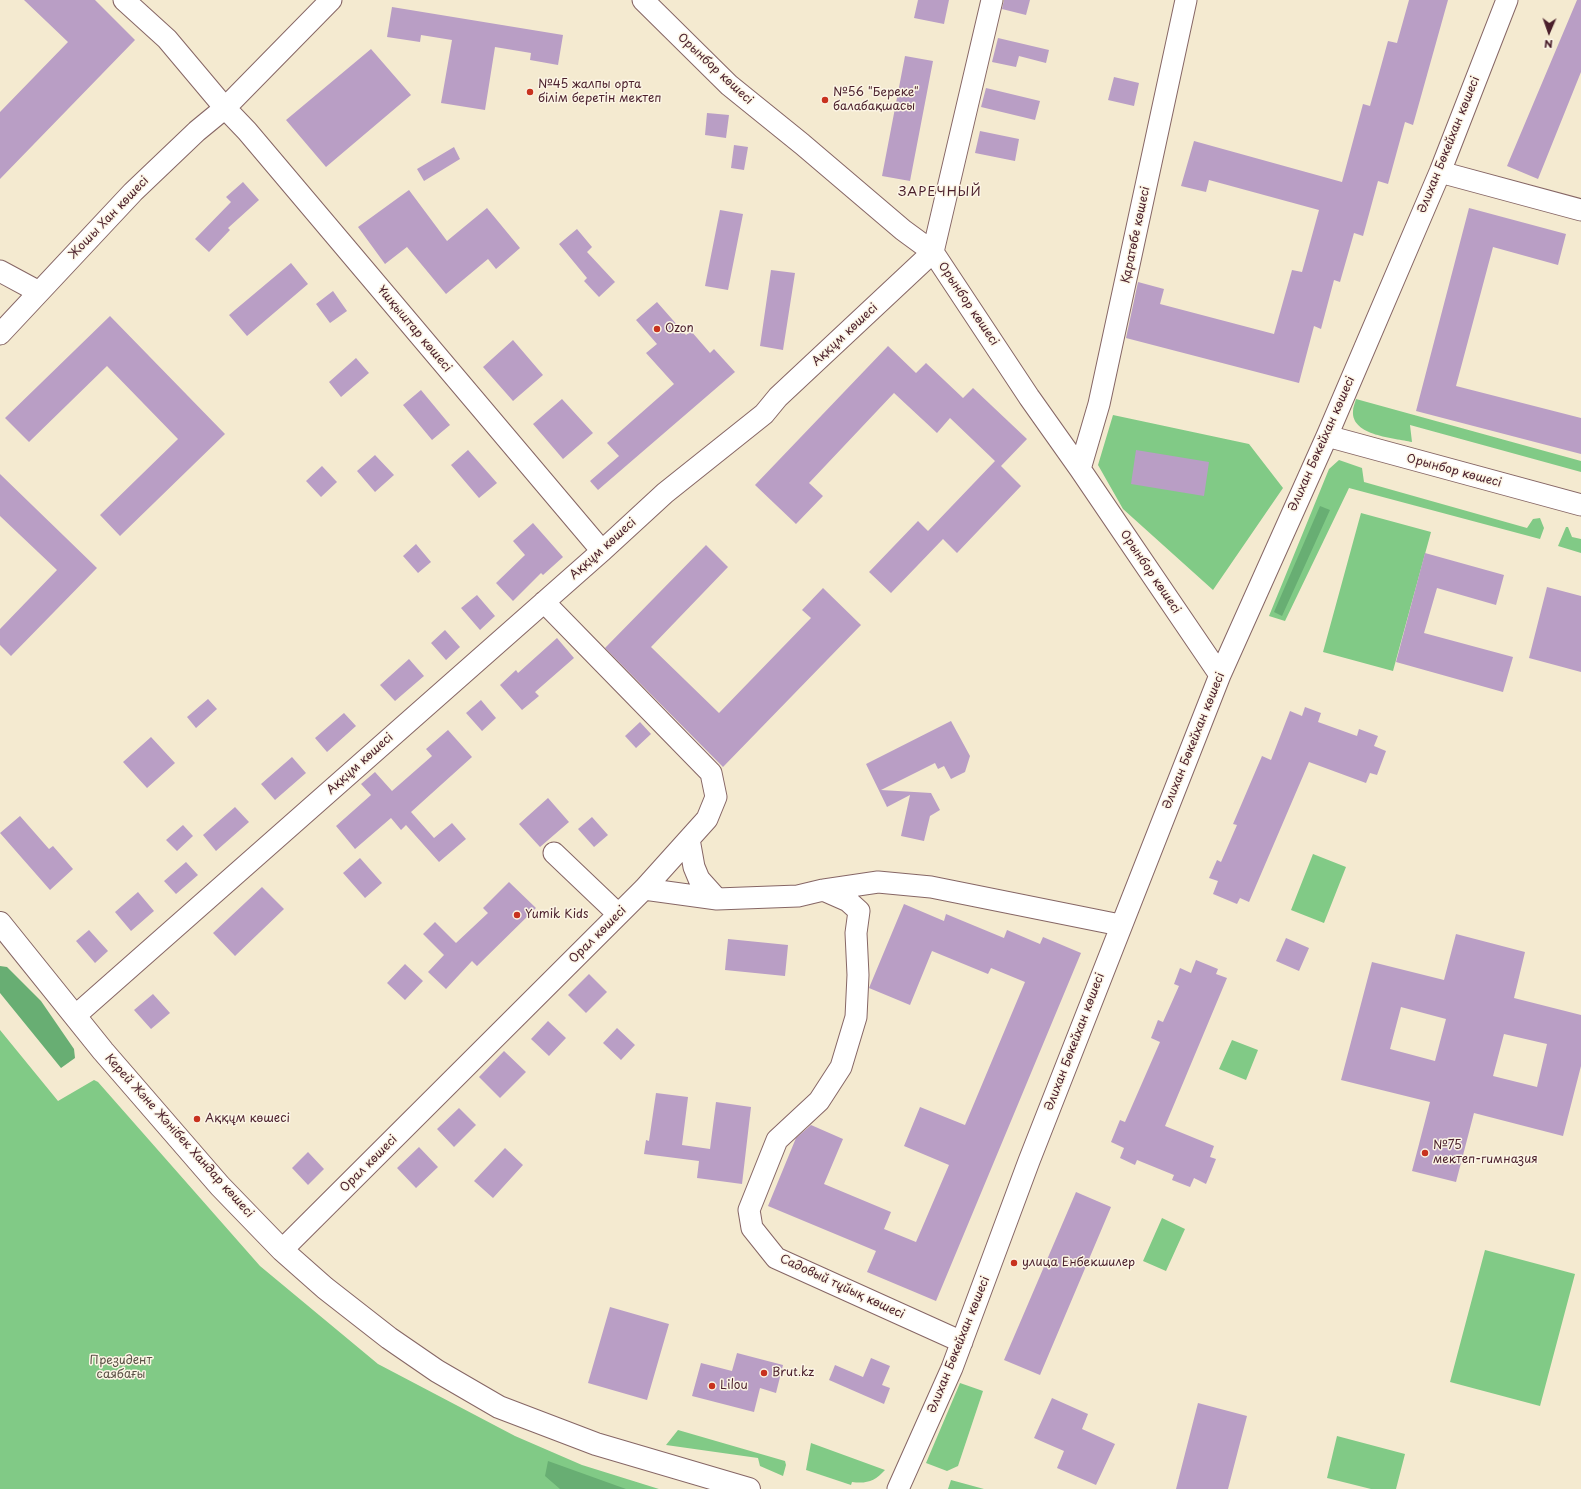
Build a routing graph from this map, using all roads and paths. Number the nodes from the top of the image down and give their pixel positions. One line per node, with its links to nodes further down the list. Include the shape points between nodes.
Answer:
1 (124, 0): 7 (street, Ұшқыштар көшесі, via 167,39)
2 (330, 0): 7 (street, Жошы Хан көшесі)
3 (643, 0): 10 (street, Орынбор көшесі, via 729,85)
4 (992, 0): 10 (street)
5 (1186, 0): 15 (street, Қаратөбе көшесі, via 1099,404)
6 (1507, 0): 8 (street, Әлихан Бөкейхан көшесі)
7 (225, 108): 12 (street, Жошы Хан көшесі, via 133,192); 17 (street, Ұшқыштар көшесі)
8 (1440, 172): 9 (street); 14 (street, Әлихан Бөкейхан көшесі)
9 (1581, 210)
10 (934, 252): 15 (street, Орынбор көшесі); 17 (street, Аққұм көшесі, via 778,396 764,414 665,493)
11 (0, 271): 12 (street)
12 (39, 292): 13 (street, Жошы Хан көшесі)
13 (0, 334)
14 (1327, 436): 16 (street, Орынбор көшесі); 19 (street, Әлихан Бөкейхан көшесі)
15 (1080, 469): 19 (street, Орынбор көшесі)
16 (1581, 505)
17 (602, 551): 18 (street, Аққұм көшесі)
18 (544, 602): 20 (street, Орал көшесі, via 711,773 716,797 706,819); 28 (street, Аққұм көшесі)
19 (1220, 675): 27 (street, Әлихан Бөкейхан көшесі)
20 (689, 839): 22 (street, Орал көшесі); 24 (street, via 699,879)
21 (554, 853): 25 (street)
22 (644, 889): 24 (street); 25 (street, Орал көшесі)
23 (823, 890): 24 (street, via 798,896); 27 (street, via 878,882 931,886); 30 (street, Садовый тұйық көшесі, via 848,901 859,911 856,933 856,1017 841,1067 819,1101 777,1140 749,1210 752,1228 776,1258)
24 (717, 899)
25 (618, 914): 29 (street, Орал көшесі)
26 (0, 923): 28 (main road, Керей Және Жәнібек Хандар көшесі)
27 (1120, 925): 30 (street, Әлихан Бөкейхан көшесі)
28 (76, 1016): 29 (main road, Керей Және Жәнібек Хандар көшесі, via 220,1186)
29 (282, 1250): 31 (main road, Керей Және Жәнібек Хандар көшесі, via 388,1338 437,1371 499,1407 596,1444)
30 (962, 1342): 32 (street, Әлихан Бөкейхан көшесі)
31 (749, 1489)
32 (898, 1489)

